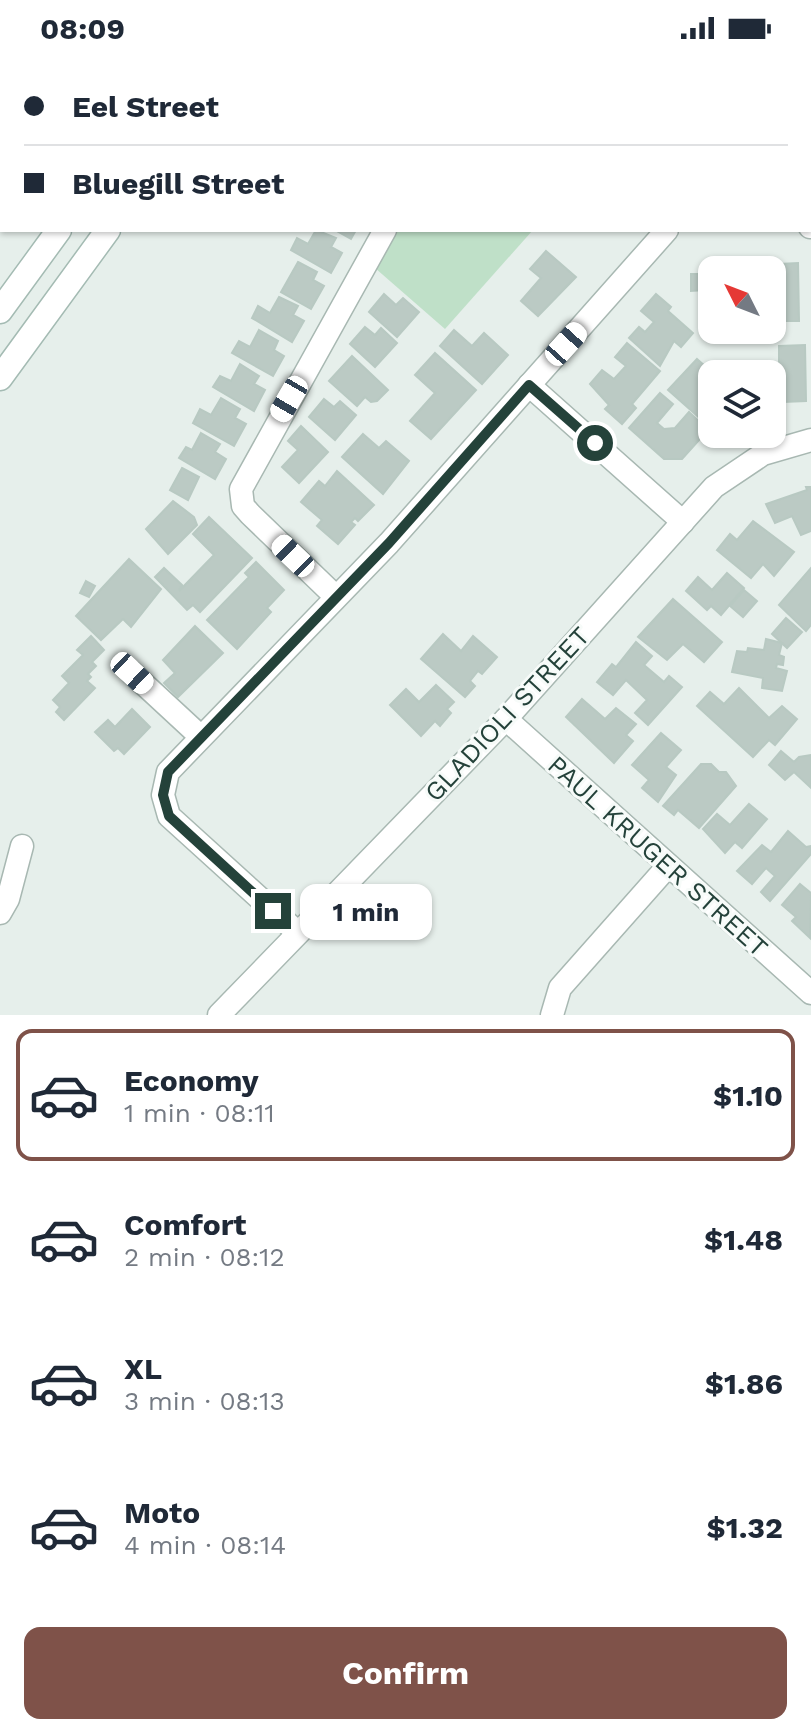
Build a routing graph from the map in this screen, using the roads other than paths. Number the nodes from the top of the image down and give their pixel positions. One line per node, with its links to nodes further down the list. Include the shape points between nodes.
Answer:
1 (58, 232): 5 (main road)
2 (107, 232): 6 (main road)
3 (384, 232): 10 (street, via 241,489 250,514)
4 (665, 232): 7 (street)
5 (0, 311)
6 (0, 378)
7 (529, 385): 9 (street); 10 (street)
8 (811, 440): 9 (street, GLADIOLI STREET, via 746,464 714,487)
9 (683, 522): 12 (street, GLADIOLI STREET)
10 (336, 597): 13 (street)
11 (132, 673): 13 (street)
12 (506, 719): 15 (street, PAUL KRUGER STREET); 17 (street, GLADIOLI STREET)
13 (200, 736): 17 (street, via 168,772 164,806 179,827)
14 (22, 846): 16 (street)
15 (668, 866): 18 (street, PAUL KRUGER STREET); 20 (street, via 560,988)
16 (0, 913)
17 (297, 932): 19 (street, GLADIOLI STREET)
18 (811, 993)
19 (219, 1015)
20 (552, 1015)

